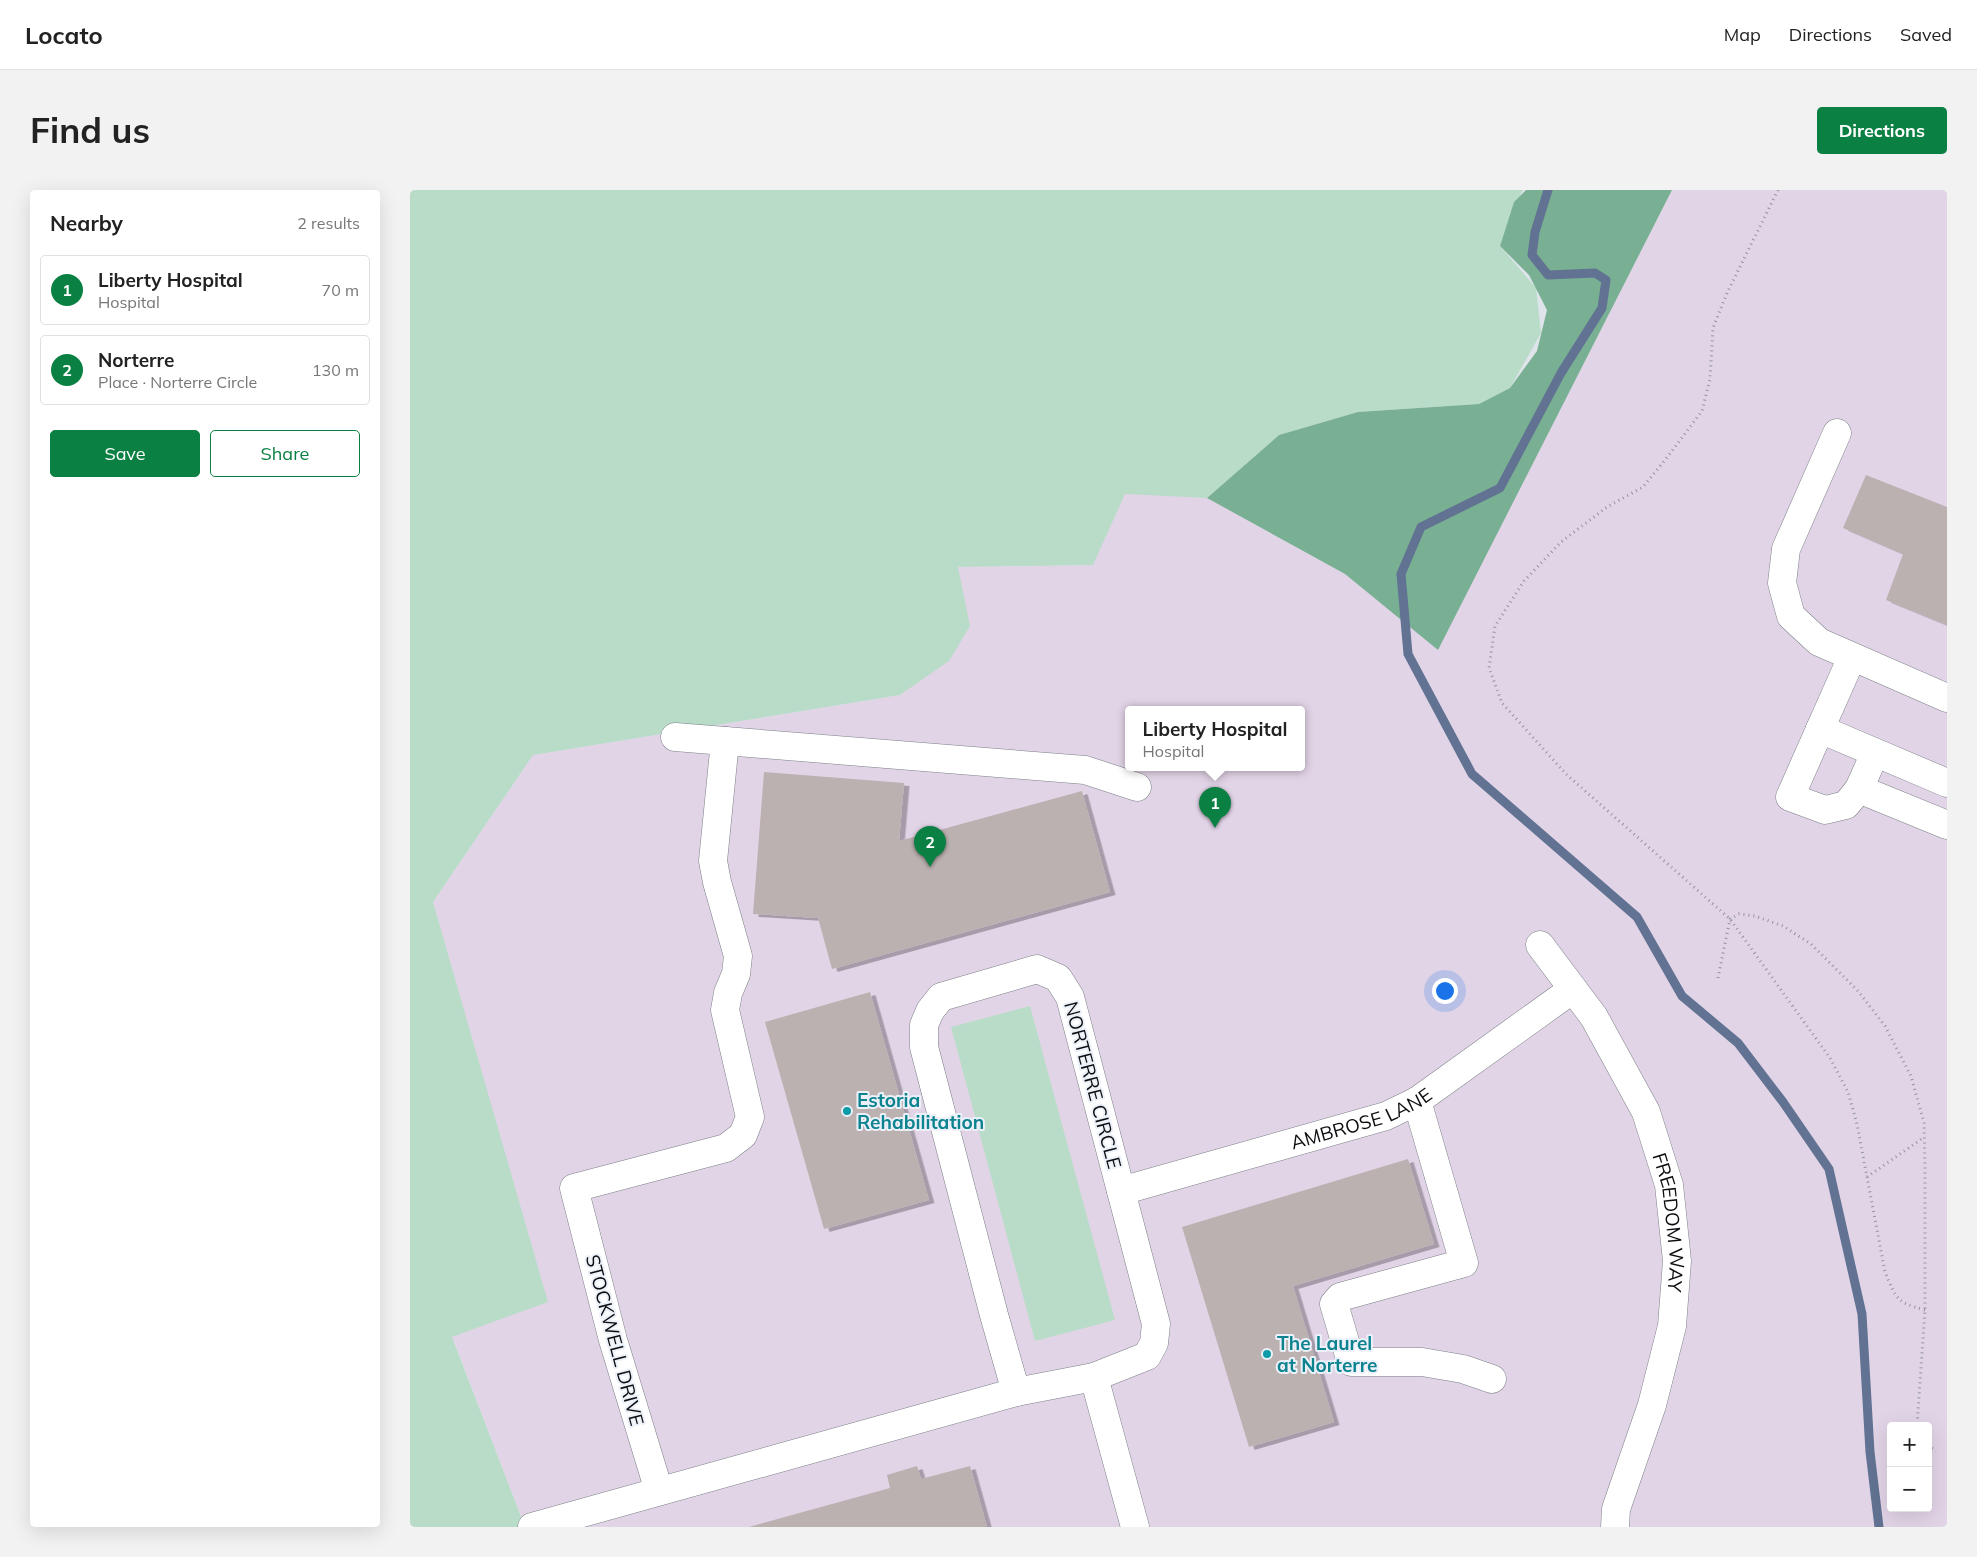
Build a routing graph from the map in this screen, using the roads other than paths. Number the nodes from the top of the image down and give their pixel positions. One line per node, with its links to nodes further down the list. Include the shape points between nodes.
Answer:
1 (1837, 433): 2 (street, via 1786,549 1782,582 1791,616 1819,642)
2 (1852, 657): 3 (street); 4 (street)
3 (1947, 698)
4 (1820, 729): 7 (street); 10 (street, via 1790,797 1826,810 1846,805)
5 (675, 737): 6 (street)
6 (726, 741): 9 (street, via 1085,770); 19 (street, STOCKWELL DRIVE, via 713,861 738,956 725,1010 750,1117 743,1135 726,1148 574,1188 613,1340)
7 (1875, 753): 8 (street); 10 (street)
8 (1947, 783)
9 (1137, 787)
10 (1859, 789): 11 (street)
11 (1947, 825)
12 (1540, 945): 13 (street, FREEDOM WAY)
13 (1572, 989): 14 (street, AMBROSE LANE); 23 (street, FREEDOM WAY, via 1594,1017 1646,1112 1668,1185 1677,1261 1672,1326 1652,1405 1616,1510)
14 (1417, 1101): 15 (street, AMBROSE LANE, via 1386,1116); 17 (street, via 1464,1263 1340,1297 1334,1304 1351,1362 1422,1362)
15 (1121, 1191): 16 (street, NORTERRE CIRCLE, via 1156,1324 1154,1343 1147,1356); 18 (street, NORTERRE CIRCLE, via 1070,998 1058,978 1037,969 941,997 924,1025 924,1047)
16 (1094, 1377): 18 (street, NORTERRE CIRCLE); 22 (street)
17 (1492, 1378)
18 (1016, 1392): 19 (street)
19 (659, 1491): 20 (street)
20 (571, 1522): 21 (street)
21 (532, 1527)
22 (1135, 1527)
23 (1615, 1527)

